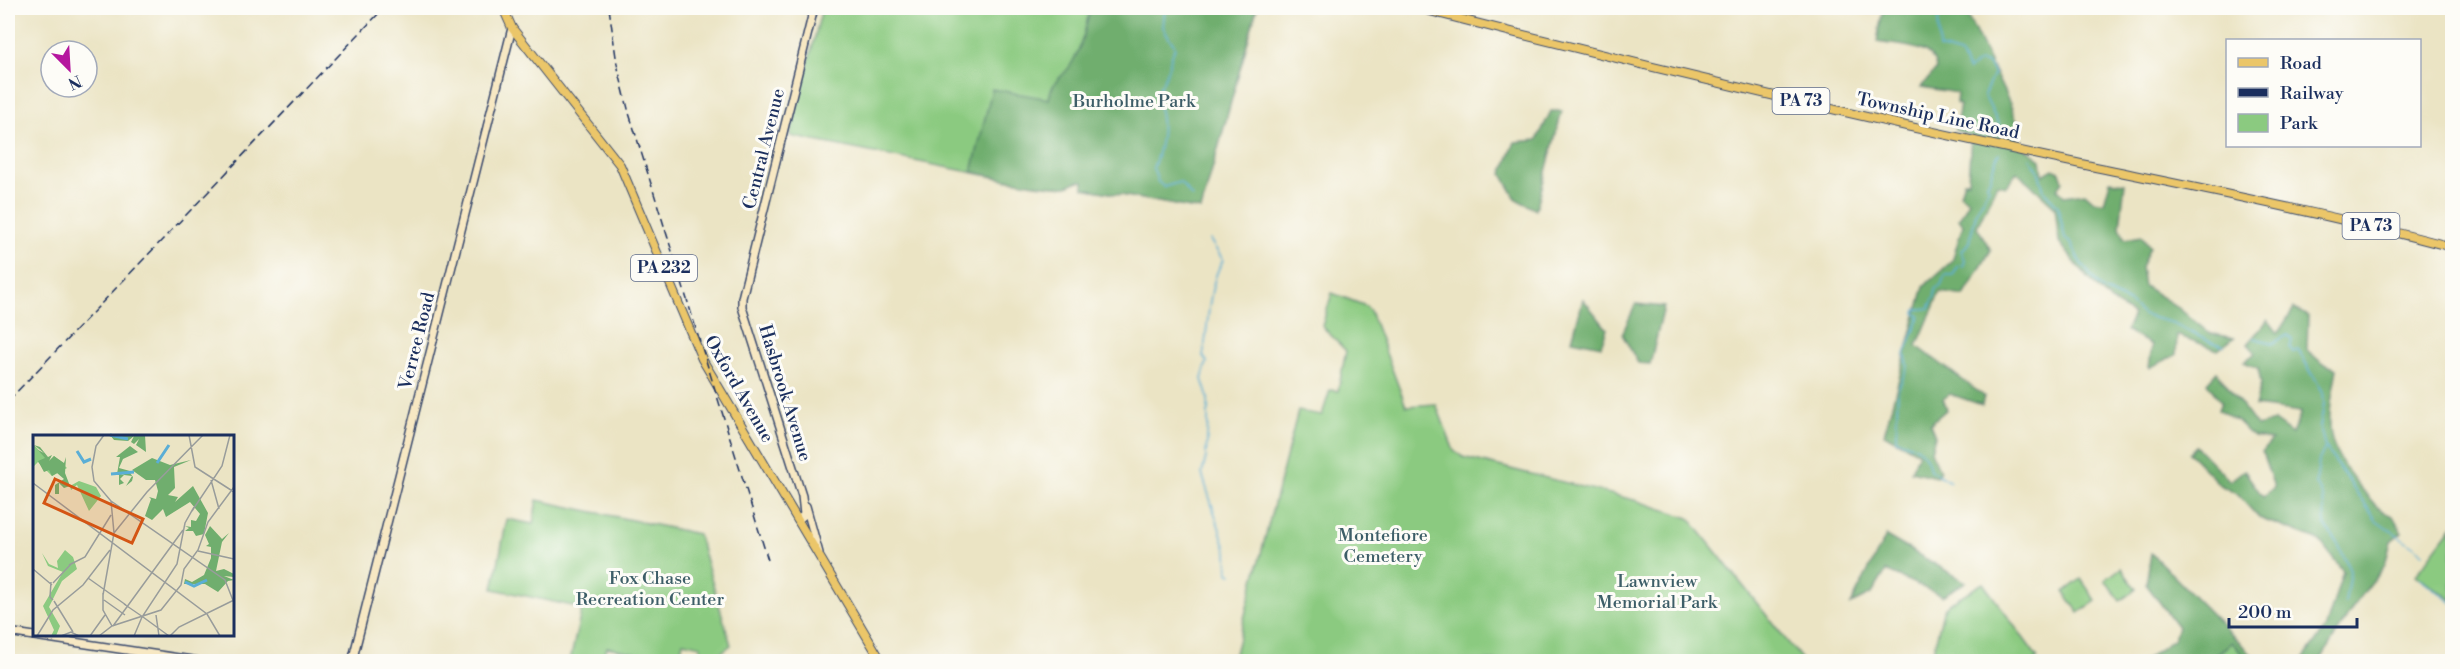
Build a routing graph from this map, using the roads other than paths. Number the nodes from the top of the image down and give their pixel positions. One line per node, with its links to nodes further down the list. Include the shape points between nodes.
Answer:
1 (503, 8): 4 (main road, Oxford Avenue / PA 232)
2 (814, 8): 6 (main road, Central Avenue)
3 (1418, 8): 5 (main road, Township Line Road / PA 73, via 1855,113 2226,192)
4 (512, 28): 8 (main road, Oxford Avenue / PA 232, via 621,165 702,359); 14 (main road, Verree Road)
5 (2452, 247)
6 (742, 298): 7 (main road, Hasbrook Avenue)
7 (802, 496): 8 (main road, Hasbrook Avenue, via 804,513); 9 (main road, Hasbrook Avenue)
8 (798, 520): 9 (main road, Oxford Avenue / PA 232)
9 (819, 556): 15 (main road, Oxford Avenue / PA 232)
10 (8, 632): 11 (main road)
11 (33, 636)
12 (34, 636): 13 (main road)
13 (205, 662)
14 (352, 662)
15 (882, 662)

